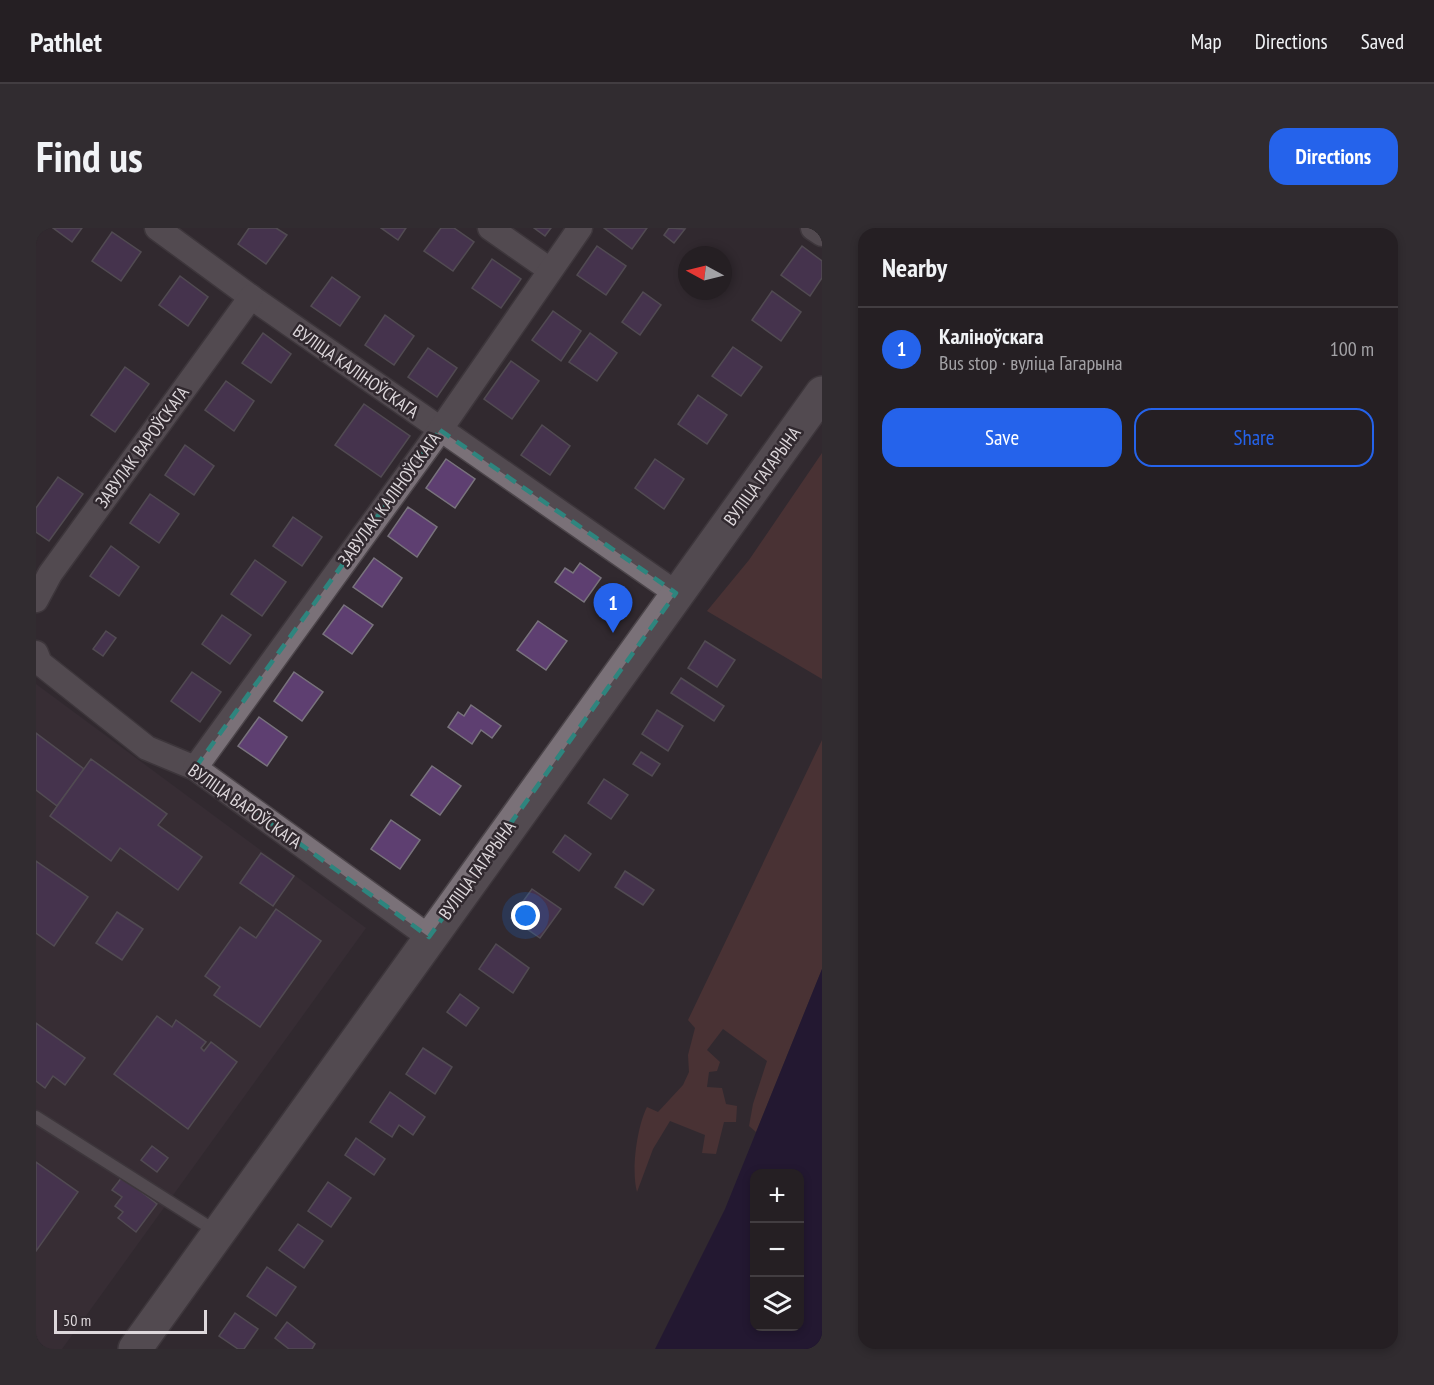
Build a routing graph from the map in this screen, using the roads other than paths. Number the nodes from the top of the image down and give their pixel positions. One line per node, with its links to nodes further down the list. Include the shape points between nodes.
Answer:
1 (157, 228): 7 (street, ВУЛІЦА КАЛІНОЎСКАГА)
2 (490, 228): 6 (street)
3 (580, 228): 6 (street, ЗАВУЛАК КАЛІНОЎСКАГА)
4 (813, 228): 5 (street)
5 (822, 234)
6 (550, 270): 9 (street, ЗАВУЛАК КАЛІНОЎСКАГА)
7 (251, 297): 9 (street, ВУЛІЦА КАЛІНОЎСКАГА); 11 (street, ЗАВУЛАК ВАРОЎСКАГА, via 50,574)
8 (822, 393): 10 (main road, ВУЛІЦА ГАГАРЫНА)
9 (440, 430): 10 (street, ВУЛІЦА КАЛІНОЎСКАГА); 13 (street, ЗАВУЛАК КАЛІНОЎСКАГА)
10 (676, 593): 14 (main road, ВУЛІЦА ГАГАРЫНА)
11 (36, 600)
12 (36, 653): 13 (street, ВУЛІЦА ВАРОЎСКАГА, via 40,663 147,748)
13 (195, 768): 14 (street, ВУЛІЦА ВАРОЎСКАГА)
14 (429, 937): 16 (main road, ВУЛІЦА ГАГАРЫНА)
15 (36, 1117): 16 (lane)
16 (218, 1233): 17 (main road, ВУЛІЦА ГАГАРЫНА)
17 (135, 1349)

